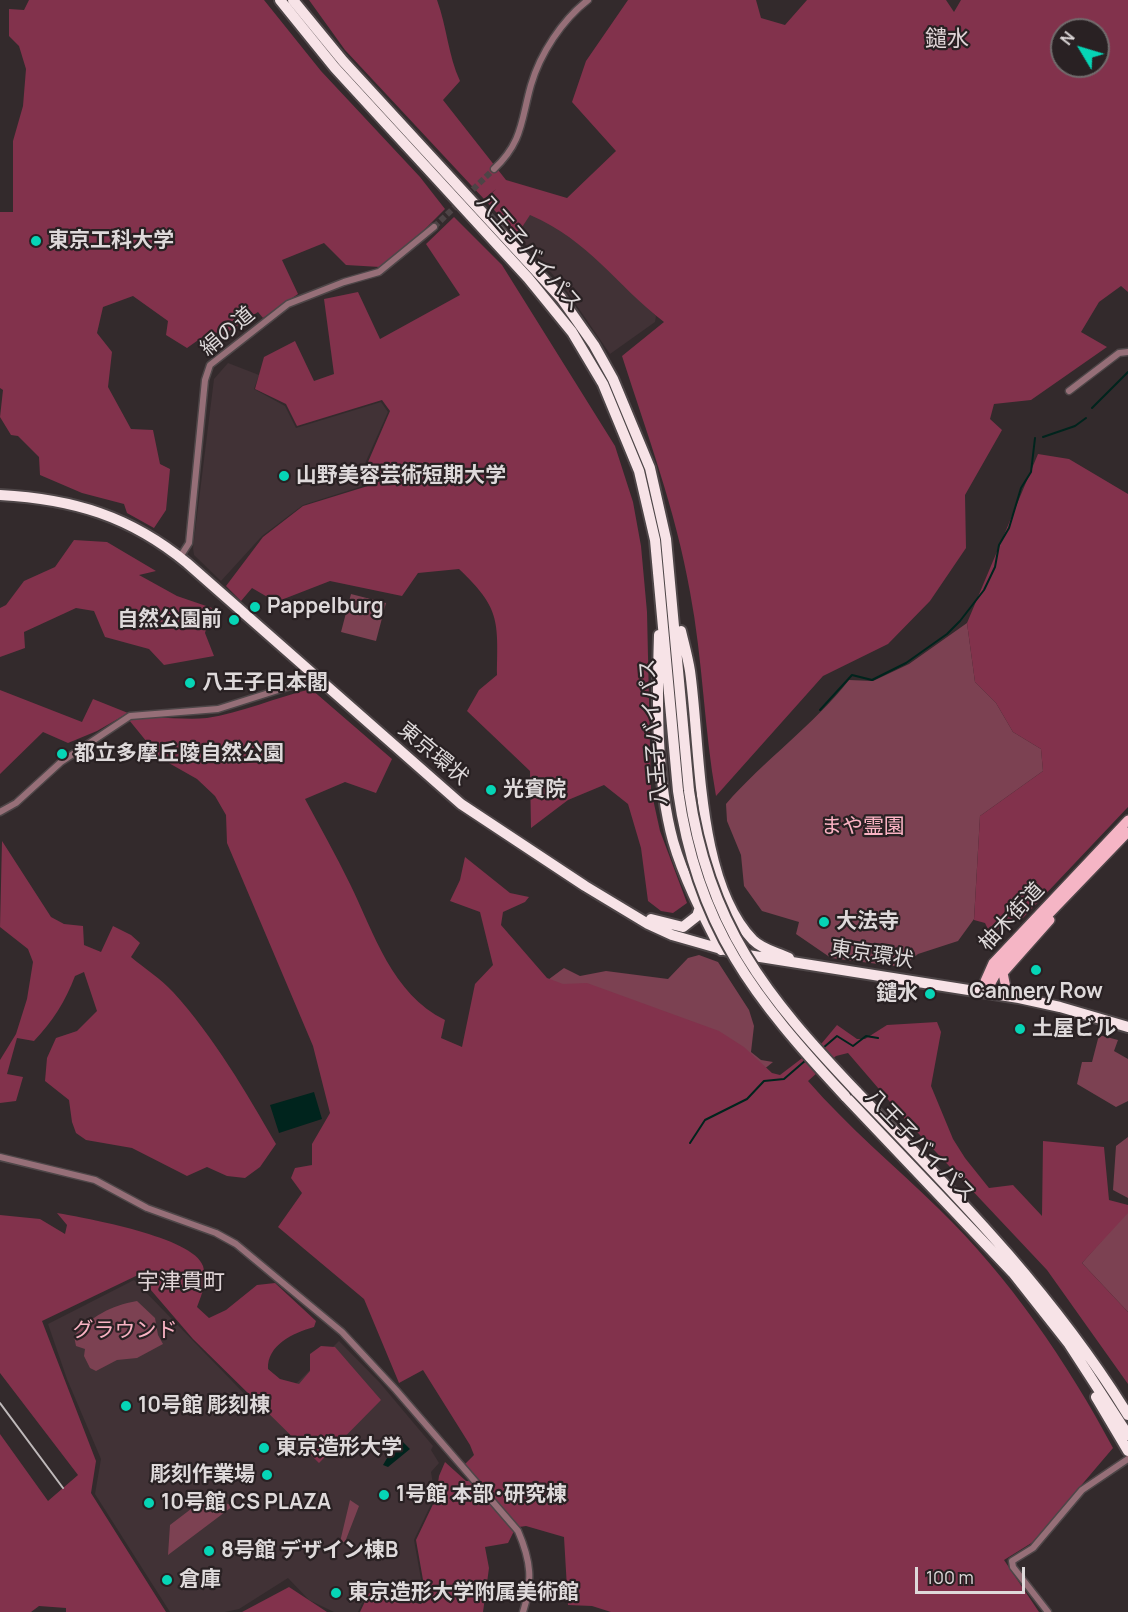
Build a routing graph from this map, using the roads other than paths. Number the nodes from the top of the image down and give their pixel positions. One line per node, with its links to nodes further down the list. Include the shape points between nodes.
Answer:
1 (280, 0): 10 (highway, 八王子バイパス, via 335,68 528,278 572,332 603,384 627,437 648,504)
2 (293, 0): 11 (highway, 八王子バイパス, via 343,61 537,271 594,345 622,398 650,468)
3 (588, 0): 4 (street, via 562,25 551,43 532,83 517,142)
4 (494, 169)
5 (434, 226): 9 (street, 絹の道, via 379,273 288,304 210,365 205,380 189,543)
6 (1128, 352): 7 (street, via 1119,353)
7 (1069, 391)
8 (0, 495): 9 (highway, 東京環状, via 36,497 85,507 129,524)
9 (180, 557): 12 (highway, 東京環状)
10 (660, 580): 13 (highway, 八王子バイパス); 18 (highway, via 659,719 664,792 673,840)
11 (673, 593): 13 (highway, 八王子バイパス); 20 (highway, via 690,671 710,840 722,885)
12 (310, 674): 14 (street, via 294,685 218,709 130,716 62,762 16,803); 19 (highway, 東京環状, via 461,804)
13 (683, 791): 28 (highway, 八王子バイパス, bridge, via 686,837 701,888 735,961 777,1021); 29 (highway, 八王子バイパス, bridge, via 711,884 748,962 785,1013 1020,1266)
14 (0, 812)
15 (1128, 820): 24 (main road, 柚木街道, via 993,963 985,981)
16 (1128, 832): 17 (main road, 柚木街道)
17 (1065, 898): 24 (main road, 柚木街道, via 999,966); 25 (main road, via 1003,973 1006,988)
18 (700, 907): 19 (highway, via 697,916 683,927); 21 (highway)
19 (631, 915): 21 (highway, 東京環状, via 672,935)
20 (737, 919): 22 (highway, via 742,934); 23 (highway, via 763,948)
21 (721, 950): 22 (highway, 東京環状)
22 (735, 953): 23 (highway, 東京環状)
23 (798, 963): 24 (highway, 東京環状)
24 (986, 993): 25 (highway, 東京環状)
25 (1019, 998): 26 (highway)
26 (1128, 1027)
27 (0, 1157): 35 (street, via 95,1180 147,1208 225,1237 342,1332 518,1531 531,1571)
28 (1012, 1273): 32 (highway, 八王子バイパス, via 1069,1344); 33 (highway, via 1070,1355)
29 (1076, 1335): 30 (highway); 31 (highway, 八王子バイパス)
30 (1128, 1401)
31 (1128, 1415)
32 (1128, 1435)
33 (1128, 1452)
34 (1128, 1459): 36 (street, via 1082,1490 1033,1548 1011,1562)
35 (523, 1612)
36 (1048, 1612)

